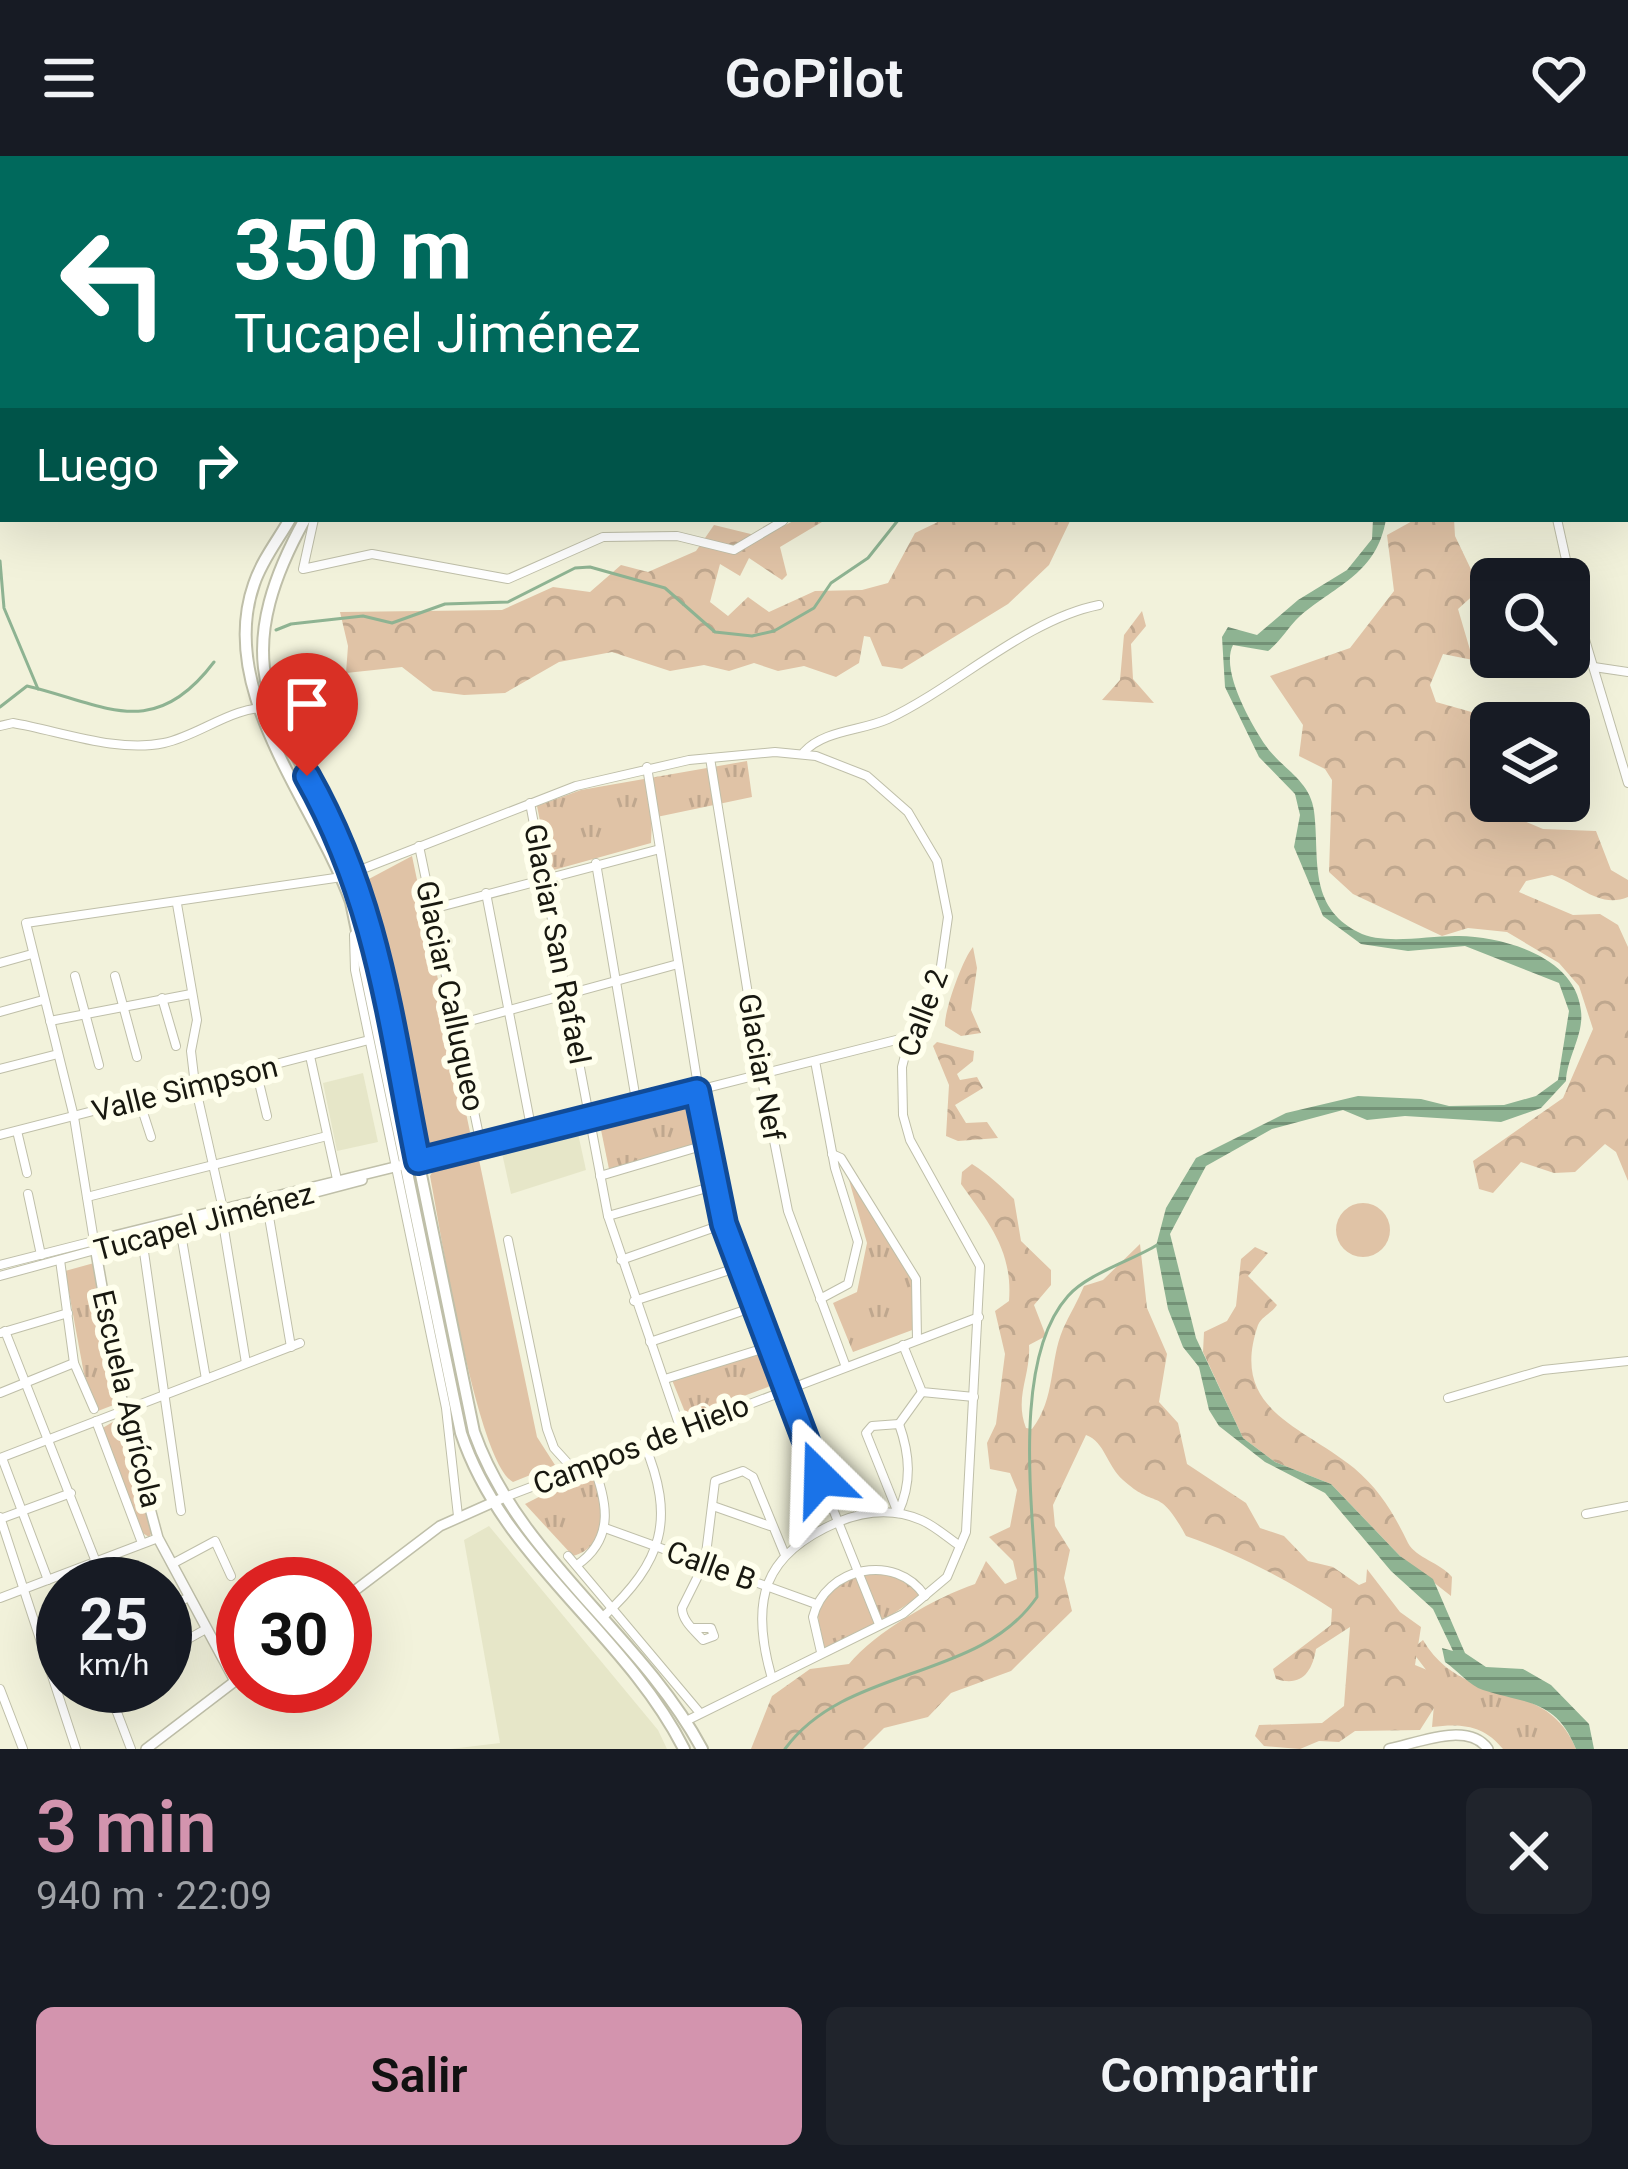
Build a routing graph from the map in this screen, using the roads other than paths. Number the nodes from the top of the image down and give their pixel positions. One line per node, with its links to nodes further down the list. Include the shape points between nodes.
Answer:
1 (288, 522): 9 (main road, via 248,604)
2 (307, 522): 10 (main road, via 276,574 261,633)
3 (309, 522): 4 (street, via 303,569 372,554 508,579 603,537 677,536 734,550)
4 (779, 522)
5 (1558, 522): 7 (street)
6 (1100, 604): 12 (street, via 1063,616 888,719 817,741)
7 (1594, 667): 8 (street); 15 (street)
8 (1628, 672)
9 (258, 707): 10 (street); 11 (street, via 162,744); 22 (main road)
10 (272, 708): 20 (main road)
11 (0, 726)
12 (803, 754): 13 (street, Calle 2); 43 (street, Calle 2, via 842,764 889,792 937,861 946,945)
13 (710, 758): 14 (street, Calle 2); 53 (street, Glaciar Nef)
14 (647, 767): 16 (street, Calle 2); 18 (street)
15 (1628, 783)
16 (530, 803): 17 (street, Calle 2); 21 (street, Glaciar San Rafael)
17 (419, 846): 20 (street, Calle 2); 26 (street, Glaciar Calluqueo)
18 (660, 848): 19 (street); 29 (street)
19 (596, 863): 21 (street); 32 (street)
20 (356, 873): 22 (street, Calle 2); 70 (main road)
21 (545, 876): 23 (street); 34 (street, Glaciar San Rafael)
22 (342, 878): 24 (main road); 25 (street, Calle 2)
23 (486, 893): 26 (street); 38 (street)
24 (351, 902): 44 (street); 70 (main road)
25 (177, 904): 27 (street, Calle 2, via 26,923); 33 (street)
26 (432, 909): 42 (street, Glaciar Calluqueo)
27 (32, 954): 28 (street); 36 (street)
28 (0, 963)
29 (678, 964): 32 (street); 55 (street)
30 (75, 976): 40 (street)
31 (115, 976): 37 (street)
32 (616, 981): 34 (street); 57 (street)
33 (191, 994): 35 (street); 54 (street)
34 (568, 994): 38 (street); 60 (street, Glaciar San Rafael)
35 (162, 998): 37 (street); 45 (street)
36 (44, 1000): 39 (street); 41 (street)
37 (123, 1007): 40 (street); 48 (street)
38 (508, 1011): 42 (street); 62 (street)
39 (0, 1012)
40 (85, 1013): 41 (street); 50 (street)
41 (50, 1021): 46 (street)
42 (455, 1025): 66 (street, Glaciar Calluqueo)
43 (910, 1036): 49 (street, Tucapel Jiménez); 95 (street, Calle 2, via 901,1079 906,1127 977,1254)
44 (369, 1040): 47 (street, Valle Simpson); 70 (street)
45 (176, 1046)
46 (58, 1054): 51 (street); 59 (street)
47 (310, 1056): 52 (street, Valle Simpson); 64 (street)
48 (137, 1057)
49 (815, 1061): 53 (street, Tucapel Jiménez); 68 (street)
50 (99, 1065)
51 (0, 1069)
52 (256, 1070): 54 (street, Valle Simpson); 58 (street)
53 (760, 1075): 55 (street, Tucapel Jiménez); 91 (street, Glaciar Nef, via 788,1211)
54 (195, 1084): 56 (street, Valle Simpson); 69 (street)
55 (697, 1091): 57 (street, Tucapel Jiménez); 67 (street)
56 (139, 1100): 59 (street, Valle Simpson); 65 (street)
57 (637, 1106): 60 (street, Tucapel Jiménez)
58 (267, 1116)
59 (74, 1117): 61 (street, Valle Simpson); 76 (street)
60 (591, 1118): 62 (street, Tucapel Jiménez); 72 (street, Glaciar San Rafael)
61 (17, 1131): 63 (street, Valle Simpson); 71 (street)
62 (532, 1132): 66 (street, Tucapel Jiménez)
63 (0, 1135)
64 (327, 1136): 69 (street); 73 (street)
65 (151, 1137)
66 (481, 1145): 70 (street, Tucapel Jiménez)
67 (705, 1145): 72 (street); 74 (street)
68 (832, 1154): 91 (street, via 858,1250 848,1284); 97 (street, via 911,1268)
69 (212, 1162): 76 (street); 78 (street)
70 (403, 1165): 73 (street, Tucapel Jiménez); 125 (main road, via 474,1432); 126 (main road, via 460,1433); 133 (street)
71 (27, 1173)
72 (600, 1176): 79 (street, Glaciar San Rafael)
73 (338, 1183): 77 (street, Tucapel Jiménez); 78 (street, Tucapel Jiménez)
74 (714, 1186): 79 (street); 80 (street)
75 (28, 1194): 85 (street)
76 (87, 1197): 84 (street)
77 (267, 1205): 78 (street, Tucapel Jiménez); 103 (street, via 296,1345)
78 (222, 1213): 81 (street, Tucapel Jiménez); 84 (street, Tucapel Jiménez); 103 (street)
79 (608, 1216): 87 (street, Glaciar San Rafael)
80 (724, 1224): 87 (street); 89 (street)
81 (181, 1228): 82 (street, Tucapel Jiménez); 105 (street)
82 (142, 1238): 84 (street, Tucapel Jiménez); 111 (street)
83 (508, 1240): 123 (street, via 547,1429)
84 (95, 1246): 85 (street, Tucapel Jiménez); 86 (street, Tucapel Jiménez); 115 (street, Escuela Agrícola)
85 (41, 1255): 88 (street, Tucapel Jiménez)
86 (60, 1260): 90 (street, Tucapel Jiménez); 94 (street)
87 (621, 1260): 92 (street, Glaciar San Rafael)
88 (0, 1265)
89 (739, 1268): 92 (street); 93 (street)
90 (0, 1276)
91 (820, 1298): 104 (street, Glaciar Nef)
92 (634, 1300): 98 (street, Glaciar San Rafael)
93 (754, 1307): 98 (street); 100 (street)
94 (68, 1313): 96 (street); 102 (street)
95 (979, 1317): 97 (street, Campos de Hielo); 112 (street, Calle 2)
96 (3, 1332): 107 (street)
97 (917, 1340): 99 (street, Campos de Hielo)
98 (650, 1342): 106 (street, Glaciar San Rafael)
99 (903, 1346): 104 (street, Campos de Hielo); 109 (street)
100 (768, 1347): 106 (street); 108 (street)
101 (1628, 1361): 113 (street, via 1543,1370)
102 (74, 1363): 107 (street); 114 (street)
103 (246, 1364): 105 (street)
104 (846, 1367): 108 (street, Campos de Hielo)
105 (206, 1379): 111 (street)
106 (664, 1379): 118 (street, Glaciar San Rafael)
107 (27, 1383): 110 (street); 119 (street)
108 (785, 1390): 118 (street, Campos de Hielo); 135 (street)
109 (922, 1392): 112 (street); 117 (street)
110 (0, 1393)
111 (163, 1395): 115 (street); 130 (street)
112 (974, 1397): 141 (street, Calle 2)
113 (1448, 1398)
114 (94, 1409)
115 (124, 1412): 116 (street); 138 (street, Escuela Agrícola)
116 (96, 1421): 119 (street); 139 (street)
117 (899, 1424): 131 (street, via 909,1452); 131 (street, via 866,1433)
118 (681, 1430): 120 (street, Campos de Hielo)
119 (48, 1440): 121 (street); 124 (street)
120 (644, 1443): 122 (street, Campos de Hielo); 140 (street, via 662,1499)
121 (1, 1456): 129 (street)
122 (592, 1462): 123 (street, Campos de Hielo); 137 (street, via 605,1495)
123 (574, 1470): 125 (street, Campos de Hielo)
124 (71, 1493): 129 (street); 145 (street)
125 (506, 1497): 126 (street); 162 (main road)
126 (490, 1503): 133 (street); 179 (main road)
127 (713, 1506): 136 (street); 136 (street, via 715,1481 743,1471); 150 (street)
128 (1628, 1506): 132 (street)
129 (22, 1510): 134 (street); 144 (street)
130 (181, 1511)
131 (898, 1513): 135 (street); 141 (street)
132 (1586, 1514)
133 (458, 1516): 153 (street)
134 (0, 1518): 156 (street)
135 (838, 1522): 142 (street); 152 (street)
136 (772, 1526): 142 (street)
137 (605, 1528): 140 (street, Calle B); 151 (street)
138 (158, 1538): 139 (street); 147 (street, Escuela Agrícola)
139 (142, 1544): 146 (street)
140 (657, 1546): 150 (street, Calle B); 161 (street)
141 (960, 1546): 157 (street, Calle 2, via 947,1577)
142 (785, 1555): 155 (street)
143 (568, 1556): 151 (street)
144 (39, 1557)
145 (93, 1557)
146 (108, 1557)
147 (168, 1557)
148 (185, 1557): 149 (street, via 215,1541)
149 (223, 1557)
150 (705, 1562): 155 (street, Calle B); 165 (street, via 682,1608)
151 (577, 1565): 161 (street)
152 (859, 1573): 157 (street, via 896,1570); 160 (street, via 832,1585); 163 (street)
153 (372, 1578)
154 (36, 1585): 156 (street)
155 (767, 1586): 160 (street, Calle B); 169 (street, via 760,1629)
156 (22, 1590): 158 (street); 176 (street)
157 (925, 1596): 163 (street, Calle 2)
158 (0, 1598)
159 (192, 1602): 164 (street, Escuela Agrícola)
160 (816, 1604): 168 (street)
161 (614, 1607): 162 (street); 173 (street)
162 (603, 1617): 174 (main road)
163 (880, 1625): 168 (street, Calle 2)
164 (206, 1628): 166 (street); 167 (street, Escuela Agrícola)
165 (693, 1628)
166 (192, 1636)
167 (216, 1643)
168 (821, 1652): 169 (street, Calle 2)
169 (771, 1675): 173 (street, Calle 2)
170 (0, 1689): 175 (street)
171 (216, 1696): 178 (street)
172 (117, 1713): 177 (street)
173 (700, 1713): 174 (street, Calle 2)
174 (686, 1721): 180 (main road)
175 (23, 1749)
176 (76, 1749)
177 (131, 1749)
178 (146, 1749)
179 (684, 1749)
180 (702, 1749)
181 (1389, 1749): 182 (street, via 1463,1734)
182 (1488, 1749)

